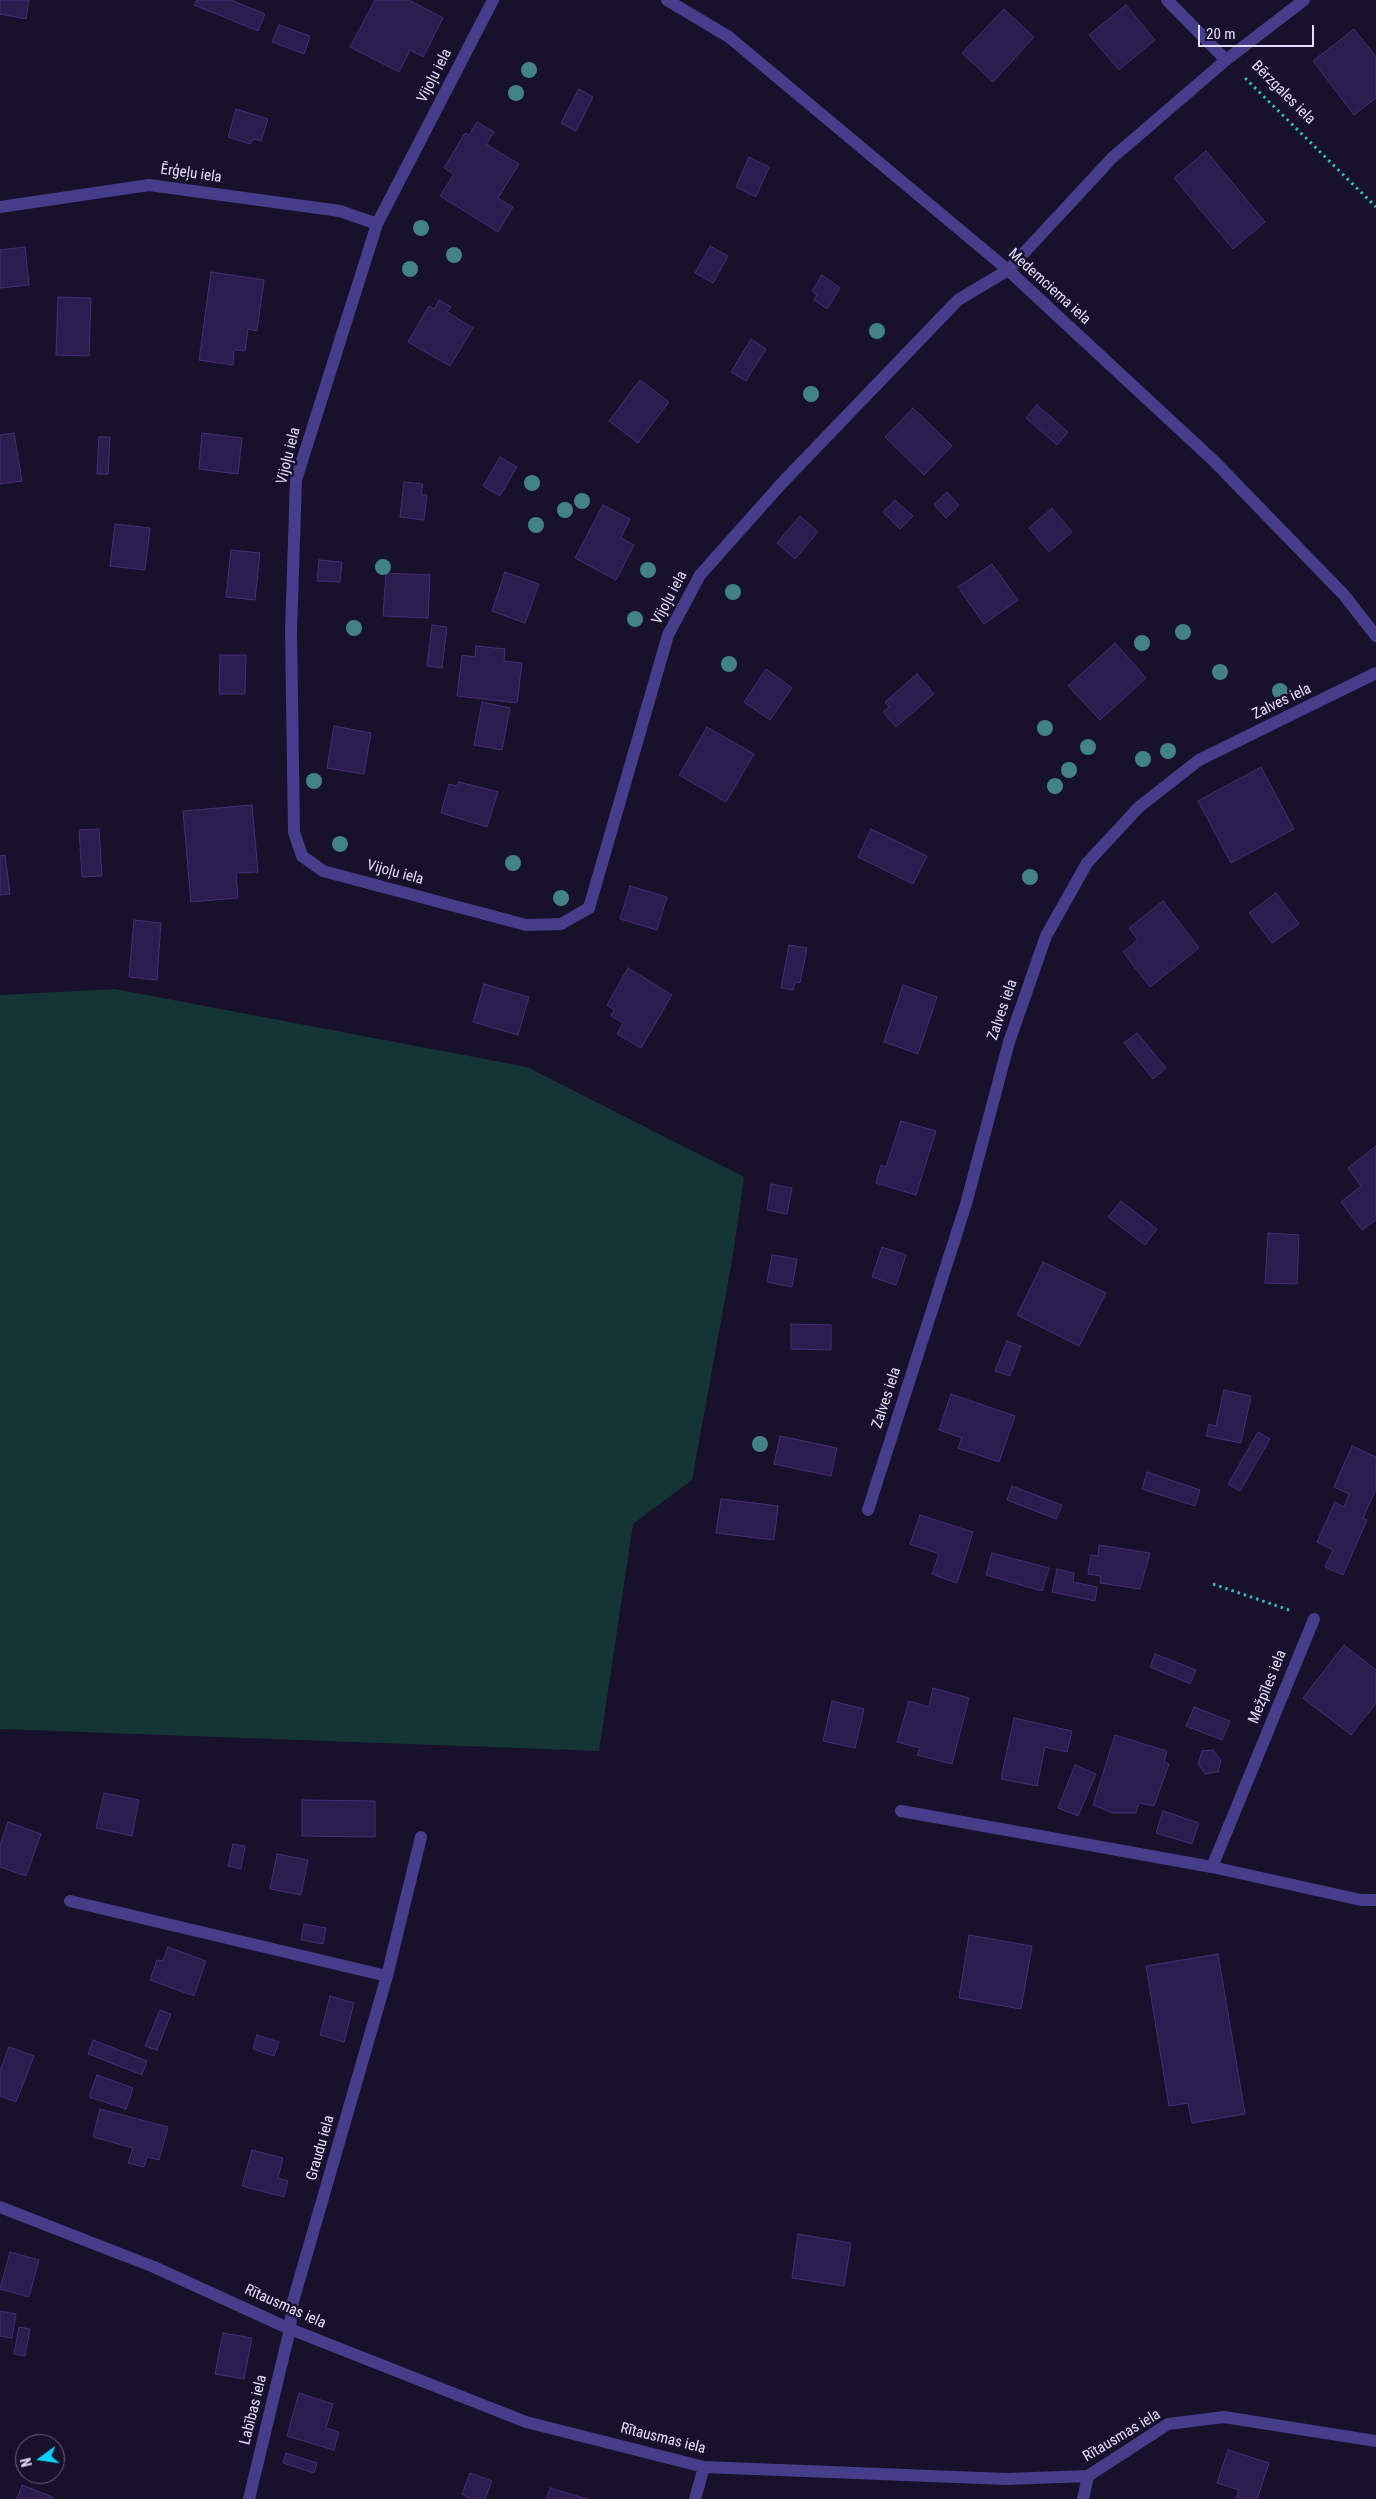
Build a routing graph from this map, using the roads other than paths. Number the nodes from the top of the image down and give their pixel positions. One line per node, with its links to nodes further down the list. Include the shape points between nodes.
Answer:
1 (493, 0): 7 (street, Vijoļu iela)
2 (667, 0): 8 (street, Medemciema iela, via 730,37)
3 (1167, 0): 5 (street)
4 (1304, 0): 5 (street, Vijoļu iela)
5 (1226, 60): 8 (street, Vijoļu iela, via 1112,158)
6 (0, 207): 7 (street, Ērģeļu iela, via 149,185 340,211)
7 (376, 224): 8 (street, Vijoļu iela, via 296,480 291,631 294,832 302,856 323,871 526,925 561,924 588,908 668,635 700,576 782,483 958,300)
8 (1008, 270): 9 (street, Medemciema iela, via 1214,460 1344,595)
9 (1376, 636)
10 (1376, 673): 11 (street, Zalves iela, via 1199,760 1138,806 1087,863 1046,936 1009,1042 966,1204)
11 (868, 1510)
12 (1314, 1619): 15 (street, Mežpīles iela)
13 (901, 1811): 15 (street)
14 (421, 1837): 18 (street, Graudu iela)
15 (1212, 1867): 16 (street, via 1361,1900)
16 (1376, 1900)
17 (70, 1901): 18 (street)
18 (387, 1976): 20 (street, Graudu iela, via 292,2305)
19 (0, 2207): 20 (street, Rītausmas iela, via 154,2267)
20 (290, 2329): 22 (street, Rītausmas iela, via 526,2422); 24 (street, Labības iela)
21 (1376, 2441): 23 (street, Rītausmas iela, via 1224,2417 1168,2424)
22 (704, 2467): 23 (street, Rītausmas iela, via 1006,2478); 25 (street)
23 (1088, 2476): 26 (street)
24 (249, 2499)
25 (695, 2499)
26 (1083, 2499)

